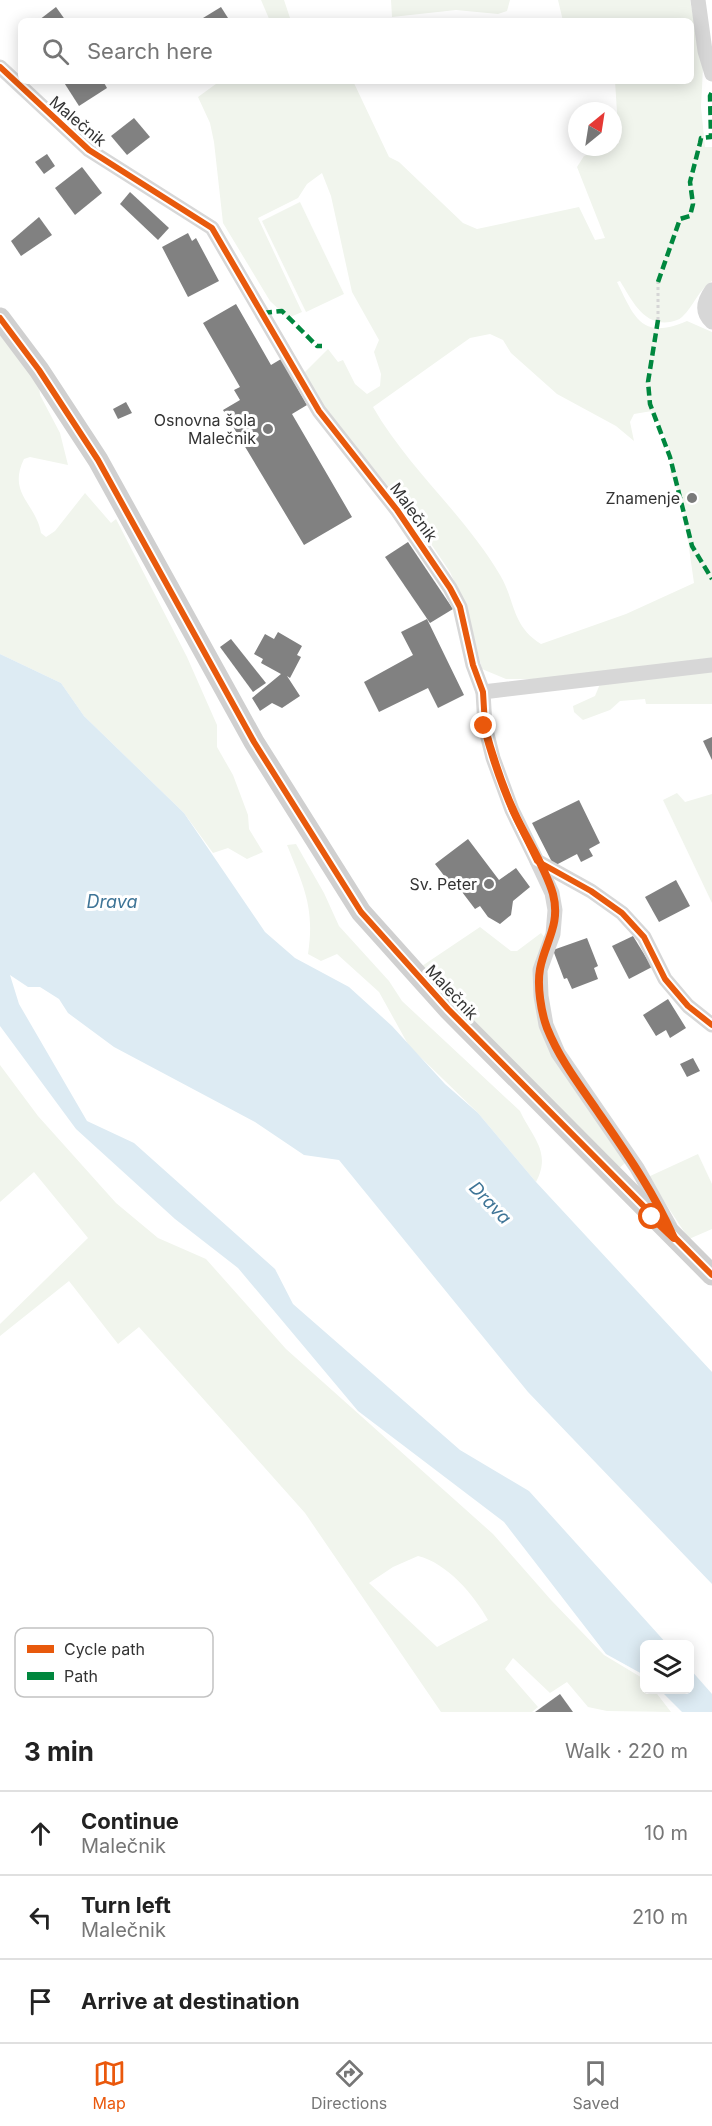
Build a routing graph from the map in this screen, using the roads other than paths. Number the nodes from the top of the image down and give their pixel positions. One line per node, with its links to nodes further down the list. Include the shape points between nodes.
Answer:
1 (698, 0): 3 (street)
2 (0, 67): 4 (street, Malečnik)
3 (712, 74)
4 (18, 84)
5 (18, 84): 10 (street, Malečnik, via 89,150 212,228 318,411 397,510 450,588 460,607)
6 (712, 290): 8 (street, via 705,303 705,315)
7 (0, 318): 13 (street, Malečnik, via 98,460 254,742 361,912 448,1009)
8 (712, 322)
9 (712, 665): 10 (street)
10 (483, 692): 11 (street, Malečnik, via 484,726 493,758)
11 (537, 861): 12 (street, via 622,913 644,937 664,979 693,1011); 13 (street, Malečnik, via 552,893 555,910 553,934 540,970 546,1025 558,1053 637,1168)
12 (712, 1025)
13 (674, 1238): 14 (street, Malečnik)
14 (712, 1275)

